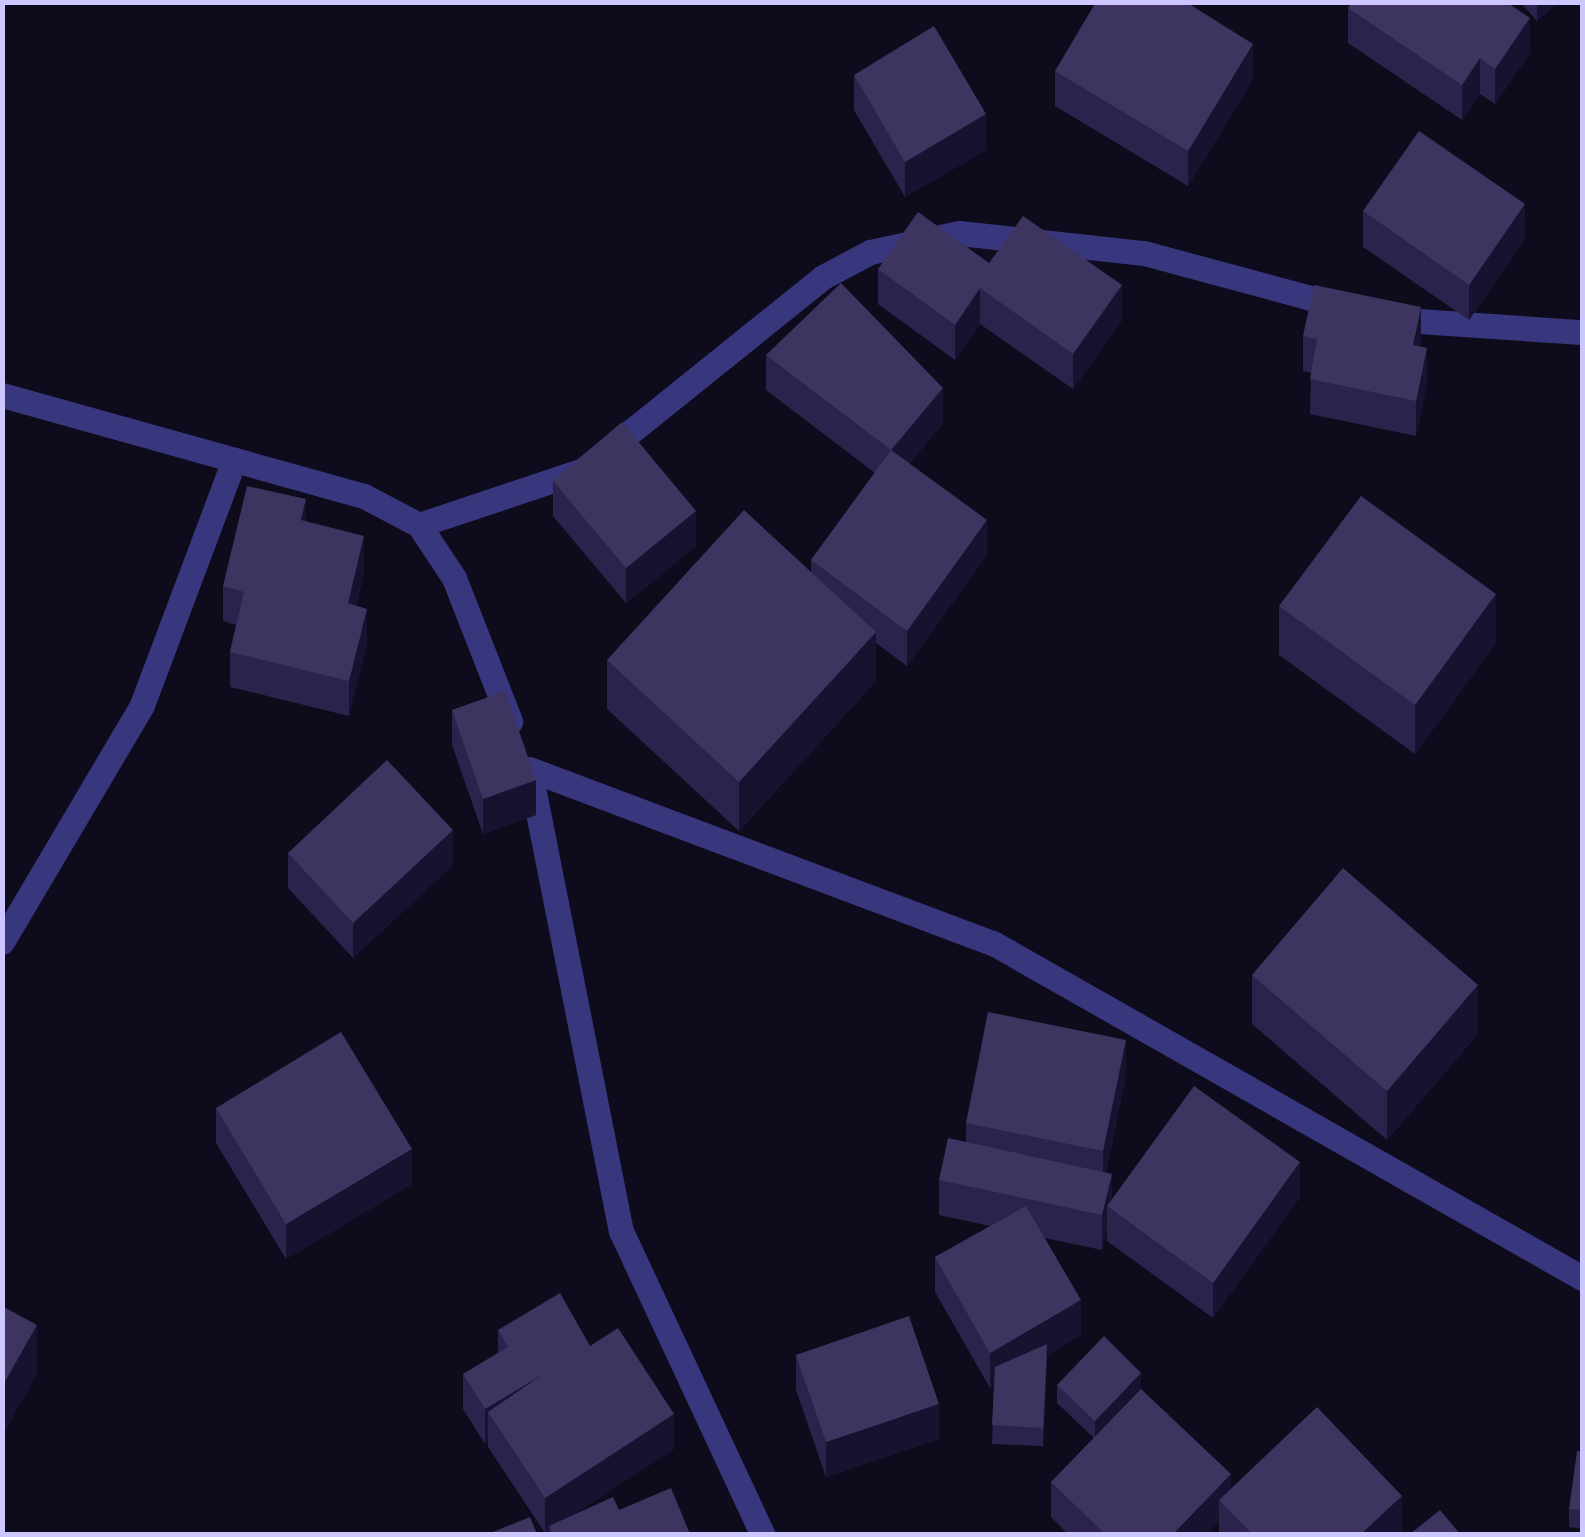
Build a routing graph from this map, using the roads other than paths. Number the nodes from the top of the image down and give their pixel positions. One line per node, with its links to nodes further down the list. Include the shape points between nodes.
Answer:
1 (1582, 332): 4 (street, via 1420,328 1144,252 959,233 870,252 823,277 584,470)
2 (2, 395): 3 (street)
3 (234, 460): 4 (street, via 364,496); 6 (street, via 142,706)
4 (419, 525): 5 (street, via 454,578)
5 (529, 769): 7 (street, via 993,943); 8 (street, via 621,1231)
6 (2, 942)
7 (1582, 1278)
8 (762, 1534)

